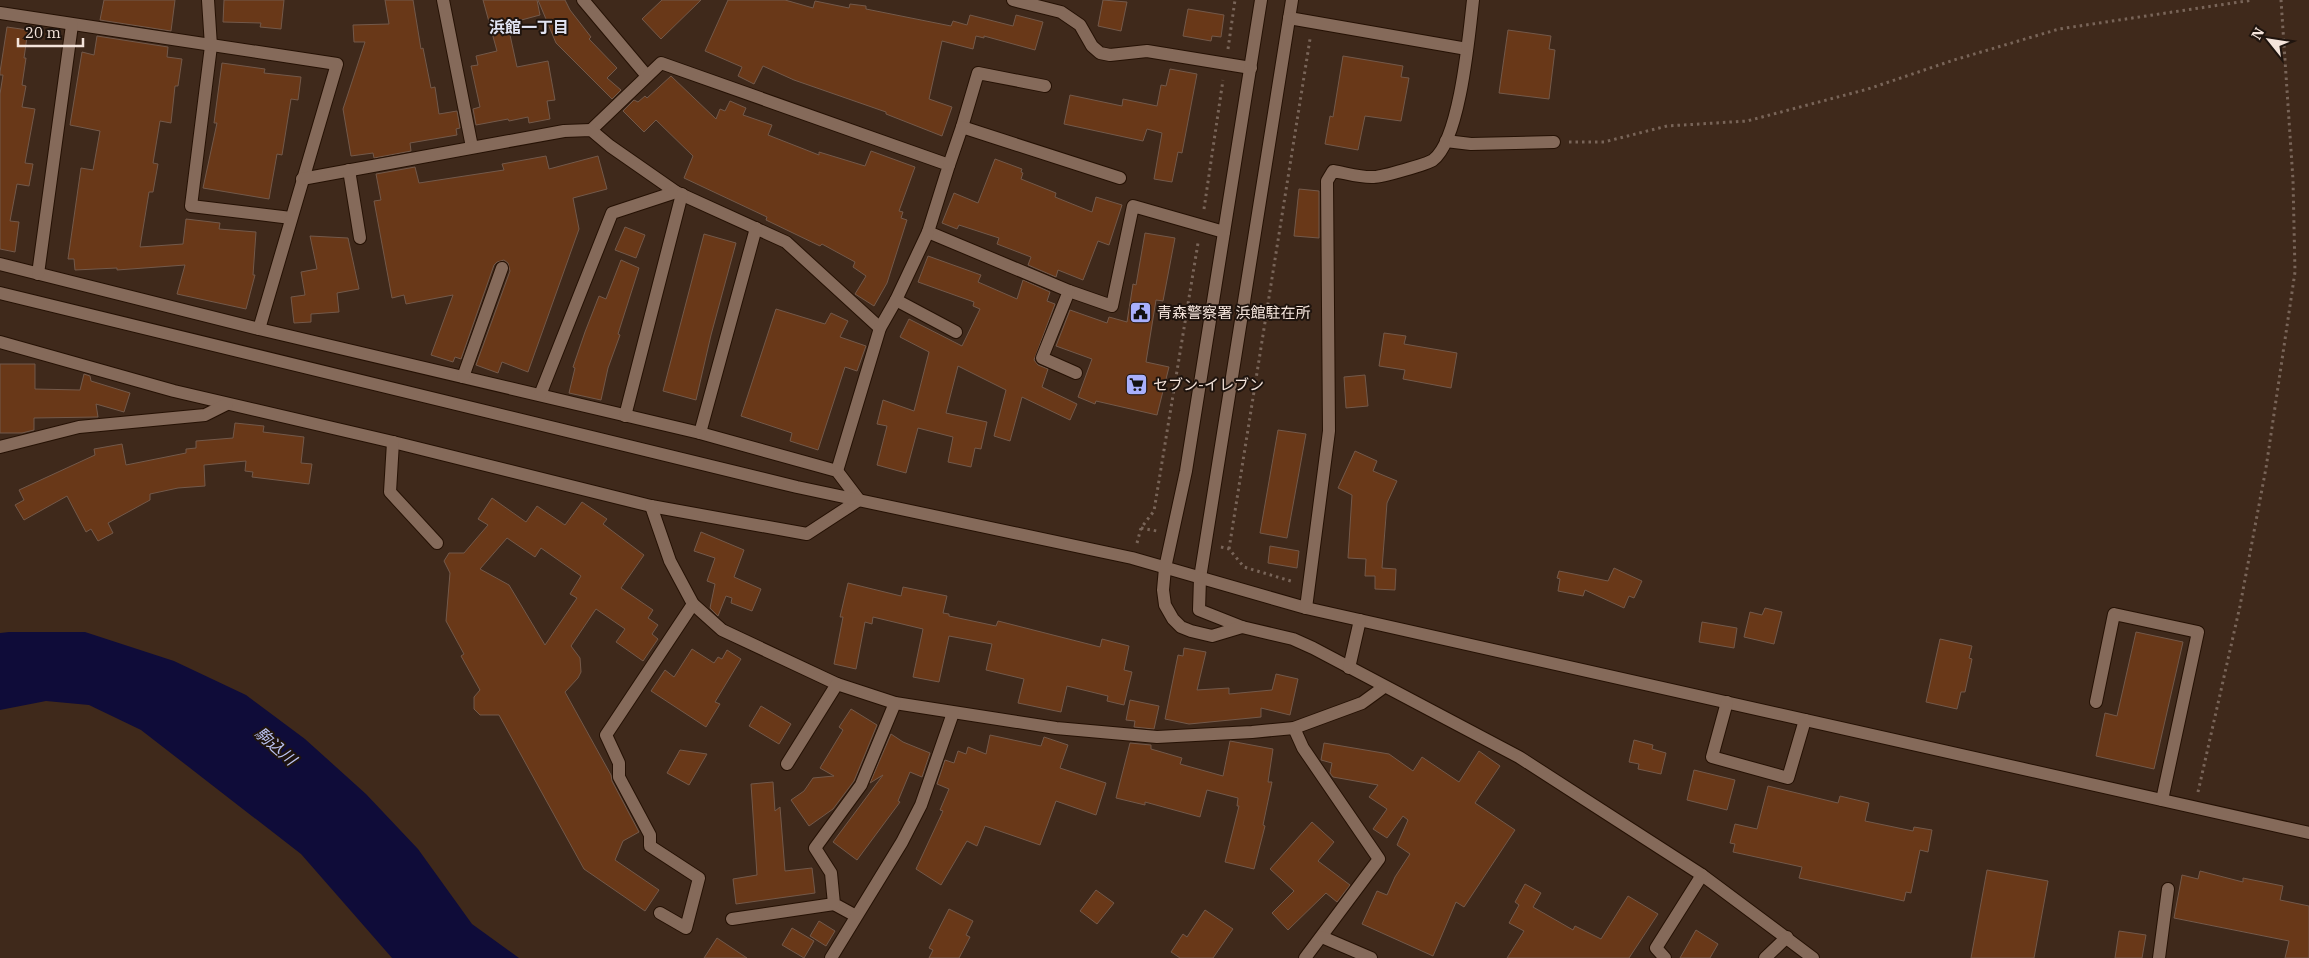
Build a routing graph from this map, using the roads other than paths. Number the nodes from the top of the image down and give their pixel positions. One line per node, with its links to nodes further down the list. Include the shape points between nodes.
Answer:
1 (208, 0): 12 (street)
2 (443, 0): 21 (street)
3 (583, 0): 15 (street)
4 (1013, 0): 8 (street)
5 (1261, 0): 14 (street)
6 (1292, 0): 10 (street)
7 (1473, 0): 13 (street)
8 (1063, 6): 14 (street, via 1100,54 1148,51)
9 (0, 13): 11 (street)
10 (1289, 18): 13 (street); 55 (street)
11 (72, 25): 12 (street); 34 (street)
12 (211, 46): 25 (street, via 337,64); 27 (street, via 191,206)
13 (1467, 49): 19 (street)
14 (1251, 68): 30 (street)
15 (647, 76): 18 (street); 22 (street, via 661,63)
16 (1045, 86): 17 (street, via 978,73)
17 (962, 127): 22 (street); 24 (street)
18 (591, 130): 21 (street, via 564,131); 26 (street)
19 (1446, 141): 20 (street, via 1471,144); 57 (street, via 1443,151 1431,162 1375,177 1333,171 1327,181 1329,431)
20 (1554, 142)
21 (472, 147): 23 (street)
22 (949, 165): 29 (street)
23 (349, 170): 25 (street); 31 (street)
24 (1120, 178)
25 (302, 179): 27 (street)
26 (679, 193): 28 (street); 44 (street, via 612,213); 46 (street)
27 (291, 218): 39 (street)
28 (756, 228): 38 (street, via 786,242); 47 (street)
29 (928, 232): 35 (street); 37 (street)
30 (1224, 232): 35 (street, via 1133,206 1112,306); 54 (street, via 1188,461)
31 (360, 238)
32 (0, 264): 34 (street)
33 (502, 268): 43 (street)
34 (38, 274): 39 (street)
35 (1069, 291): 42 (street, via 1042,358)
36 (0, 293): 51 (street)
37 (896, 300): 38 (street); 40 (street)
38 (880, 328): 50 (street)
39 (259, 329): 43 (street)
40 (956, 332)
41 (0, 342): 45 (street)
42 (1076, 372)
43 (463, 377): 44 (street)
44 (540, 395): 46 (street)
45 (228, 404): 48 (street); 49 (street, via 205,416 79,428)
46 (625, 416): 47 (street)
47 (700, 433): 50 (street)
48 (394, 442): 52 (street); 53 (street, via 390,492)
49 (0, 446)
50 (837, 471): 51 (street)
51 (859, 500): 52 (street, via 808,534); 54 (street, via 1132,558)
52 (650, 506): 56 (street, via 670,561)
53 (437, 543)
54 (1165, 568): 55 (street); 59 (street, via 1165,605 1181,627 1212,636)
55 (1200, 578): 57 (street); 59 (street, via 1199,610)
56 (693, 604): 61 (street, via 722,630); 75 (street, via 606,734 619,763 619,777 650,835 650,846 699,878 686,928)
57 (1306, 608): 58 (street)
58 (1360, 620): 60 (street); 64 (street)
59 (1242, 627): 60 (street, via 1293,639)
60 (1349, 668): 62 (street)
61 (837, 684): 63 (street); 69 (street)
62 (1384, 687): 68 (street, via 1362,703); 72 (street, via 1519,757)
63 (895, 702): 66 (street); 74 (street, via 861,785 815,848 831,873)
64 (1727, 702): 67 (street); 67 (street, via 1712,757 1788,778)
65 (2096, 702): 70 (street, via 2114,614 2198,632)
66 (953, 713): 68 (street, via 1056,728 1157,737); 76 (street, via 921,804 902,842)
67 (1805, 720): 70 (street)
68 (1294, 728): 78 (street, via 1303,748 1379,860)
69 (787, 764)
70 (2162, 800): 71 (street)
71 (2309, 833)
72 (1702, 875): 79 (street); 83 (street, via 1656,948)
73 (2168, 889): 86 (street)
74 (834, 904): 76 (street); 77 (street)
75 (660, 913)
76 (856, 916): 81 (street)
77 (732, 919)
78 (1322, 937): 80 (street); 82 (street)
79 (1786, 937): 84 (street); 85 (street)
80 (1309, 956)
81 (832, 958)
82 (1372, 958)
83 (1665, 958)
84 (1765, 958)
85 (1813, 958)
86 (2160, 958)

